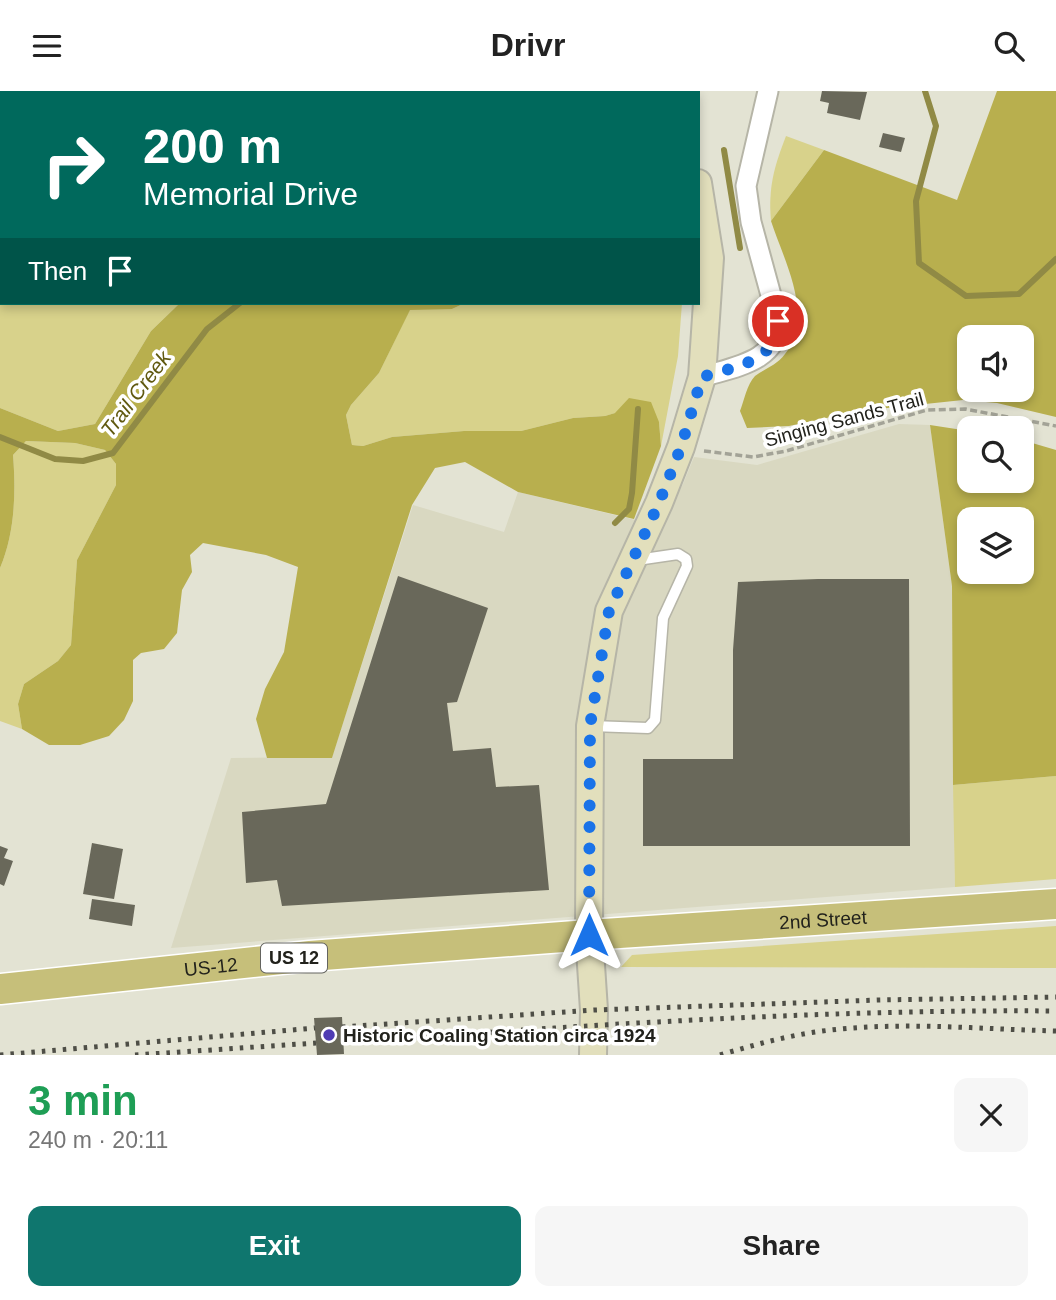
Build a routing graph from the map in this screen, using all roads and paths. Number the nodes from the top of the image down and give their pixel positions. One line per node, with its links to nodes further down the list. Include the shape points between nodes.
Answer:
1 (768, 91): 3 (street, via 746,186 778,332 759,358)
2 (700, 193): 3 (street, via 710,258)
3 (702, 377): 5 (street)
4 (1056, 426): 5 (path, Singing Sands Trail, via 965,409 927,410 753,457)
5 (681, 447): 6 (street)
6 (633, 560): 7 (street, via 609,611); 7 (lane, via 678,554 687,566 663,618 655,720 648,728)
7 (590, 726): 9 (street)
8 (1056, 904): 9 (main road, 2nd Street / US 12)
9 (589, 935): 10 (main road, US-12 / US 12, via 310,957); 11 (street)
10 (0, 989)
11 (593, 1055)

